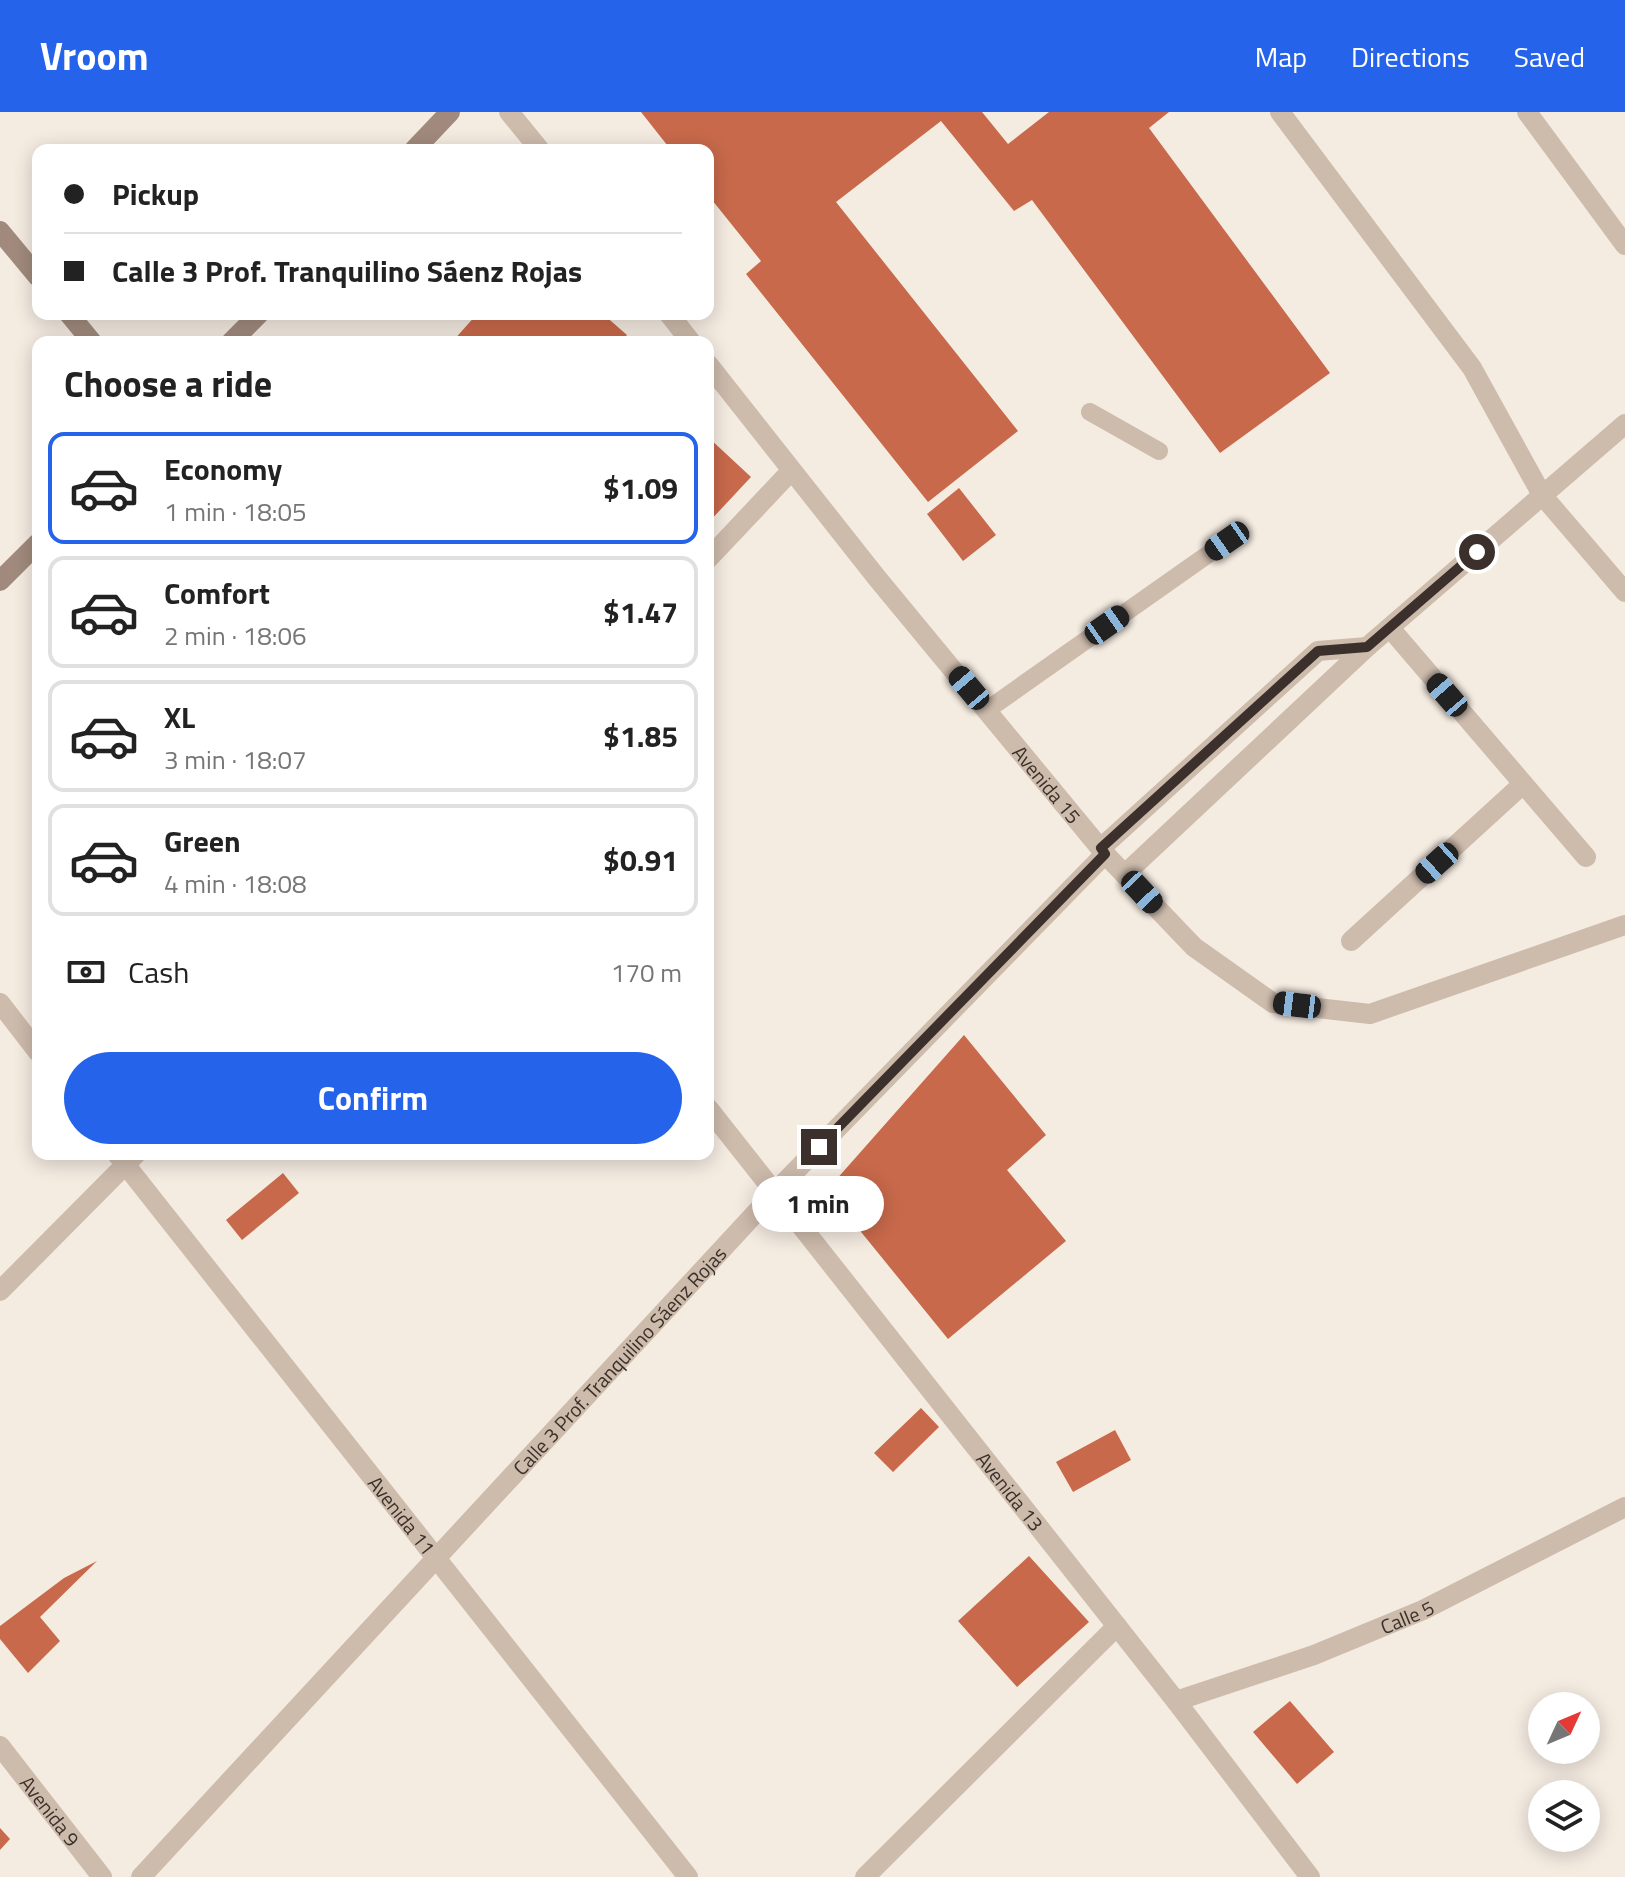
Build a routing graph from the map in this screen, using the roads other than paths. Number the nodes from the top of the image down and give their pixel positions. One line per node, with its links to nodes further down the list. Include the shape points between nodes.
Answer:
1 (450, 112): 5 (main road)
2 (509, 112): 6 (street)
3 (1280, 112): 21 (street, via 1472,368)
4 (1527, 112): 8 (street)
5 (420, 144)
6 (535, 144)
7 (0, 231): 9 (main road)
8 (1625, 245)
9 (32, 270)
10 (74, 320): 13 (main road)
11 (253, 320): 14 (main road)
12 (674, 320): 15 (street)
13 (87, 336)
14 (237, 336)
15 (686, 336)
16 (714, 372): 20 (street, Avenida 15)
17 (1090, 412): 19 (lane)
18 (1625, 424): 21 (street)
19 (1159, 451)
20 (791, 471): 24 (street); 29 (street, Avenida 15)
21 (1542, 495): 26 (street); 27 (street)
22 (1227, 541): 29 (lane)
23 (32, 549): 25 (main road)
24 (714, 553)
25 (0, 581)
26 (1625, 592)
27 (1390, 628): 28 (street); 30 (street)
28 (1367, 647): 31 (street, Calle 3 Prof. Tranquilino Sáenz Rojas, via 1318,651); 33 (street)
29 (987, 710): 31 (street, Avenida 15)
30 (1523, 784): 32 (street); 35 (street)
31 (1103, 851): 33 (street, Avenida 15); 41 (street, Calle 3 Prof. Tranquilino Sáenz Rojas)
32 (1586, 857)
33 (1125, 874): 34 (street, Avenida 15, via 1194,947 1273,1003 1370,1014)
34 (1625, 925)
35 (1351, 941)
36 (0, 1003): 37 (street)
37 (32, 1044)
38 (714, 1116): 41 (street, Avenida 13)
39 (125, 1160): 42 (street)
40 (129, 1160): 44 (street, Avenida 11)
41 (775, 1192): 44 (street, Calle 3 Prof. Tranquilino Sáenz Rojas); 45 (street, Avenida 13)
42 (0, 1291)
43 (1625, 1507): 46 (street, Calle 5, via 1423,1610 1314,1655)
44 (437, 1560): 49 (street, Calle 3 Prof. Tranquilino Sáenz Rojas); 50 (street, Avenida 11)
45 (1117, 1626): 46 (street, Avenida 13); 51 (street)
46 (1176, 1701): 52 (street, Avenida 13)
47 (0, 1746): 48 (street, Avenida 9)
48 (102, 1877)
49 (141, 1877)
50 (688, 1877)
51 (865, 1877)
52 (1310, 1877)

